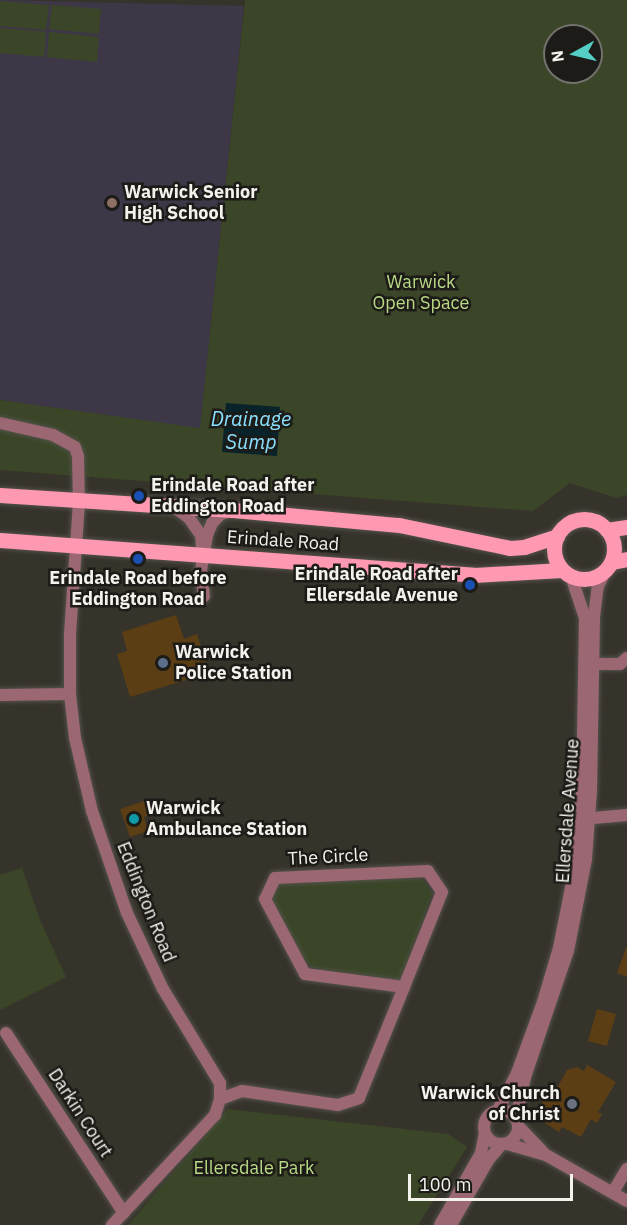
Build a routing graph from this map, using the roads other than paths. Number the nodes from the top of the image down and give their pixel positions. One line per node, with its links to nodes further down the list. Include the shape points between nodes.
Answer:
1 (0, 423): 3 (street, Eddington Road, via 53,435 75,447)
2 (0, 495): 3 (main road, Erindale Road)
3 (79, 502): 4 (main road, Erindale Road); 10 (street, Eddington Road)
4 (174, 507): 5 (main road, Erindale Road); 11 (street, via 189,518 201,535)
5 (233, 510): 8 (main road, Erindale Road, via 399,525 510,548); 11 (street, via 212,523)
6 (627, 527): 7 (main road)
7 (607, 530): 8 (main road, Erindale Road, via 600,523 580,519); 12 (main road)
8 (557, 536): 13 (main road, via 554,554)
9 (0, 540): 10 (main road, Erindale Road)
10 (75, 545): 11 (main road, Erindale Road); 17 (street, Eddington Road)
11 (202, 554): 13 (main road, Erindale Road, via 474,575); 14 (street)
12 (615, 564): 13 (main road, Erindale Road, via 589,579); 16 (street, Ellersdale Avenue, via 596,598)
13 (566, 573): 20 (street, Ellersdale Avenue, via 585,618)
14 (204, 596)
15 (626, 660): 16 (street, via 617,664)
16 (594, 663): 20 (street, Ellersdale Avenue)
17 (70, 694): 18 (street); 23 (street, Eddington Road, via 75,738 92,812 115,885 163,989 220,1083)
18 (0, 695)
19 (627, 815): 20 (street)
20 (585, 819): 24 (street, Ellersdale Avenue, via 559,948 517,1074); 25 (street, Ellersdale Avenue, via 586,859 568,951 525,1077)
21 (404, 987): 21 (street, The Circle, via 442,892 428,871 275,878 264,899 304,975); 23 (street, The Circle, via 359,1098 338,1105 242,1091)
22 (6, 1033): 32 (street, Darkin Court)
23 (220, 1099): 32 (street, via 216,1115)
24 (498, 1110): 25 (street, via 506,1111); 26 (street, Ellersdale Avenue, via 486,1119)
25 (517, 1122): 27 (street, Ellersdale Avenue, via 517,1135); 28 (street)
26 (485, 1134): 27 (street, via 489,1141); 34 (street, Ellersdale Avenue, via 481,1153)
27 (504, 1144): 28 (street); 35 (street, Ellersdale Avenue, via 489,1159)
28 (546, 1155): 30 (street)
29 (627, 1169): 30 (street)
30 (613, 1192): 31 (street)
31 (627, 1201)
32 (124, 1213): 33 (street)
33 (112, 1225)
34 (440, 1225)
35 (451, 1225)

